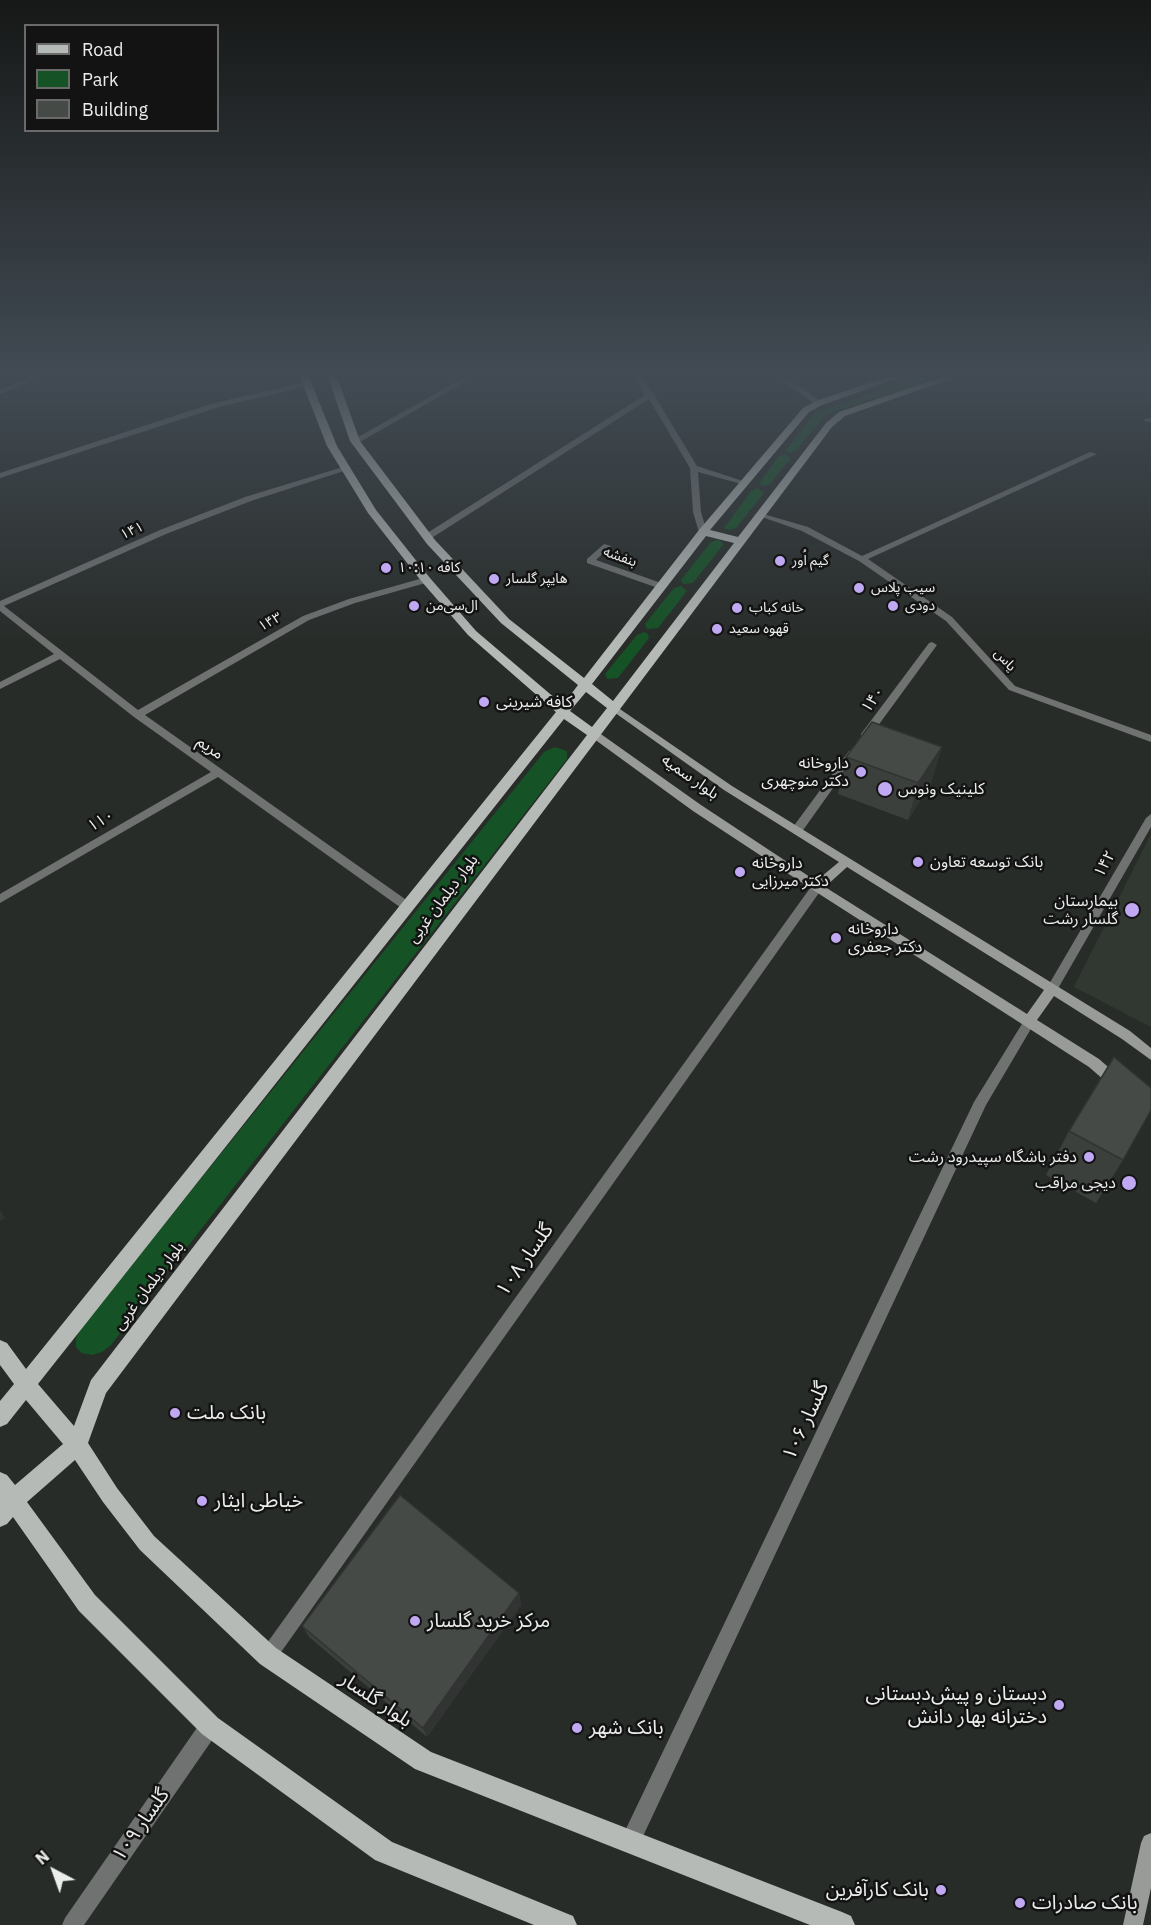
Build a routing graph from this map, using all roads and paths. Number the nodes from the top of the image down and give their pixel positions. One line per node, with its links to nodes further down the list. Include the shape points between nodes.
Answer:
1 (359, 466): 18 (main road, بلوار سمیه, via 372,511)
2 (26, 467): 10 (street)
3 (356, 467): 20 (street, ۱۴۱, via 248,499 163,532)
4 (360, 467): 14 (main road, بلوار سمیه)
5 (537, 467): 14 (street)
6 (759, 467): 11 (main road, بلوار دیلمان غربی)
7 (797, 467): 12 (main road, بلوار دیلمان غربی)
8 (1065, 467): 17 (street)
9 (694, 468): 11 (street); 13 (street, via 697,512)
10 (1, 475)
11 (745, 483): 13 (main road, بلوار دیلمان غربی)
12 (760, 515): 15 (main road, بلوار دیلمان غربی); 17 (street, یاس, via 805,529)
13 (703, 532): 15 (main road); 19 (main road, بلوار دیلمان غربی)
14 (427, 537): 24 (main road, بلوار سمیه, via 505,621)
15 (741, 541): 25 (main road, بلوار دیلمان غربی)
16 (607, 546): 19 (street, بنفشه, via 590,561)
17 (862, 559): 29 (street, یاس, via 949,619 1012,688)
18 (426, 580): 26 (main road, بلوار سمیه, via 472,633); 27 (street, ۱۴۳, via 306,618)
19 (661, 586): 24 (main road, بلوار دیلمان غربی)
20 (0, 605): 22 (street, مریم)
21 (932, 645): 32 (street, ۱۴۰)
22 (62, 654): 23 (street); 27 (street, مریم)
23 (0, 686)
24 (584, 686): 25 (main road, بلوار سمیه); 26 (main road, بلوار دیلمان غربی)
25 (614, 708): 28 (main road, بلوار دیلمان غربی); 32 (main road, بلوار سمیه, via 728,788)
26 (564, 712): 28 (main road, بلوار سمیه); 36 (main road, بلوار دیلمان غربی)
27 (138, 715): 30 (street, مریم)
28 (594, 734): 34 (main road, بلوار سمیه); 44 (main road, بلوار دیلمان غربی, via 98,1387)
29 (1151, 739)
30 (218, 772): 35 (street, ۱۱۰); 36 (street, مریم)
31 (1151, 819): 37 (street, ۱۴۲)
32 (797, 830): 33 (main road, بلوار سمیه)
33 (845, 863): 34 (main road); 37 (main road, بلوار سمیه)
34 (817, 887): 38 (main road, بلوار سمیه); 46 (street, گلسار ۱۰۸)
35 (0, 899)
36 (408, 907): 42 (main road, بلوار دیلمان غربی)
37 (1052, 989): 38 (main road); 39 (main road, بلوار سمیه)
38 (1029, 1022): 40 (main road, بلوار سمیه, via 1094,1063); 48 (street, گلسار ۱۰۶, via 981,1102)
39 (1151, 1055)
40 (1126, 1090)
41 (0, 1349): 42 (main road, بلوار گلسار)
42 (26, 1385): 43 (main road, بلوار دیلمان غربی); 44 (main road, بلوار گلسار)
43 (0, 1418)
44 (77, 1445): 45 (main road, بلوار دیلمان غربی); 46 (main road, بلوار گلسار, via 147,1543)
45 (4, 1500): 47 (main road, via 87,1603)
46 (268, 1656): 48 (main road, بلوار گلسار, via 423,1761)
47 (210, 1726): 50 (street, گلسار ۱۰۹); 51 (main road, via 384,1851)
48 (630, 1842): 52 (main road, بلوار گلسار)
49 (1151, 1843): 53 (main road)
50 (72, 1925)
51 (564, 1925)
52 (842, 1925)
53 (1133, 1925)

